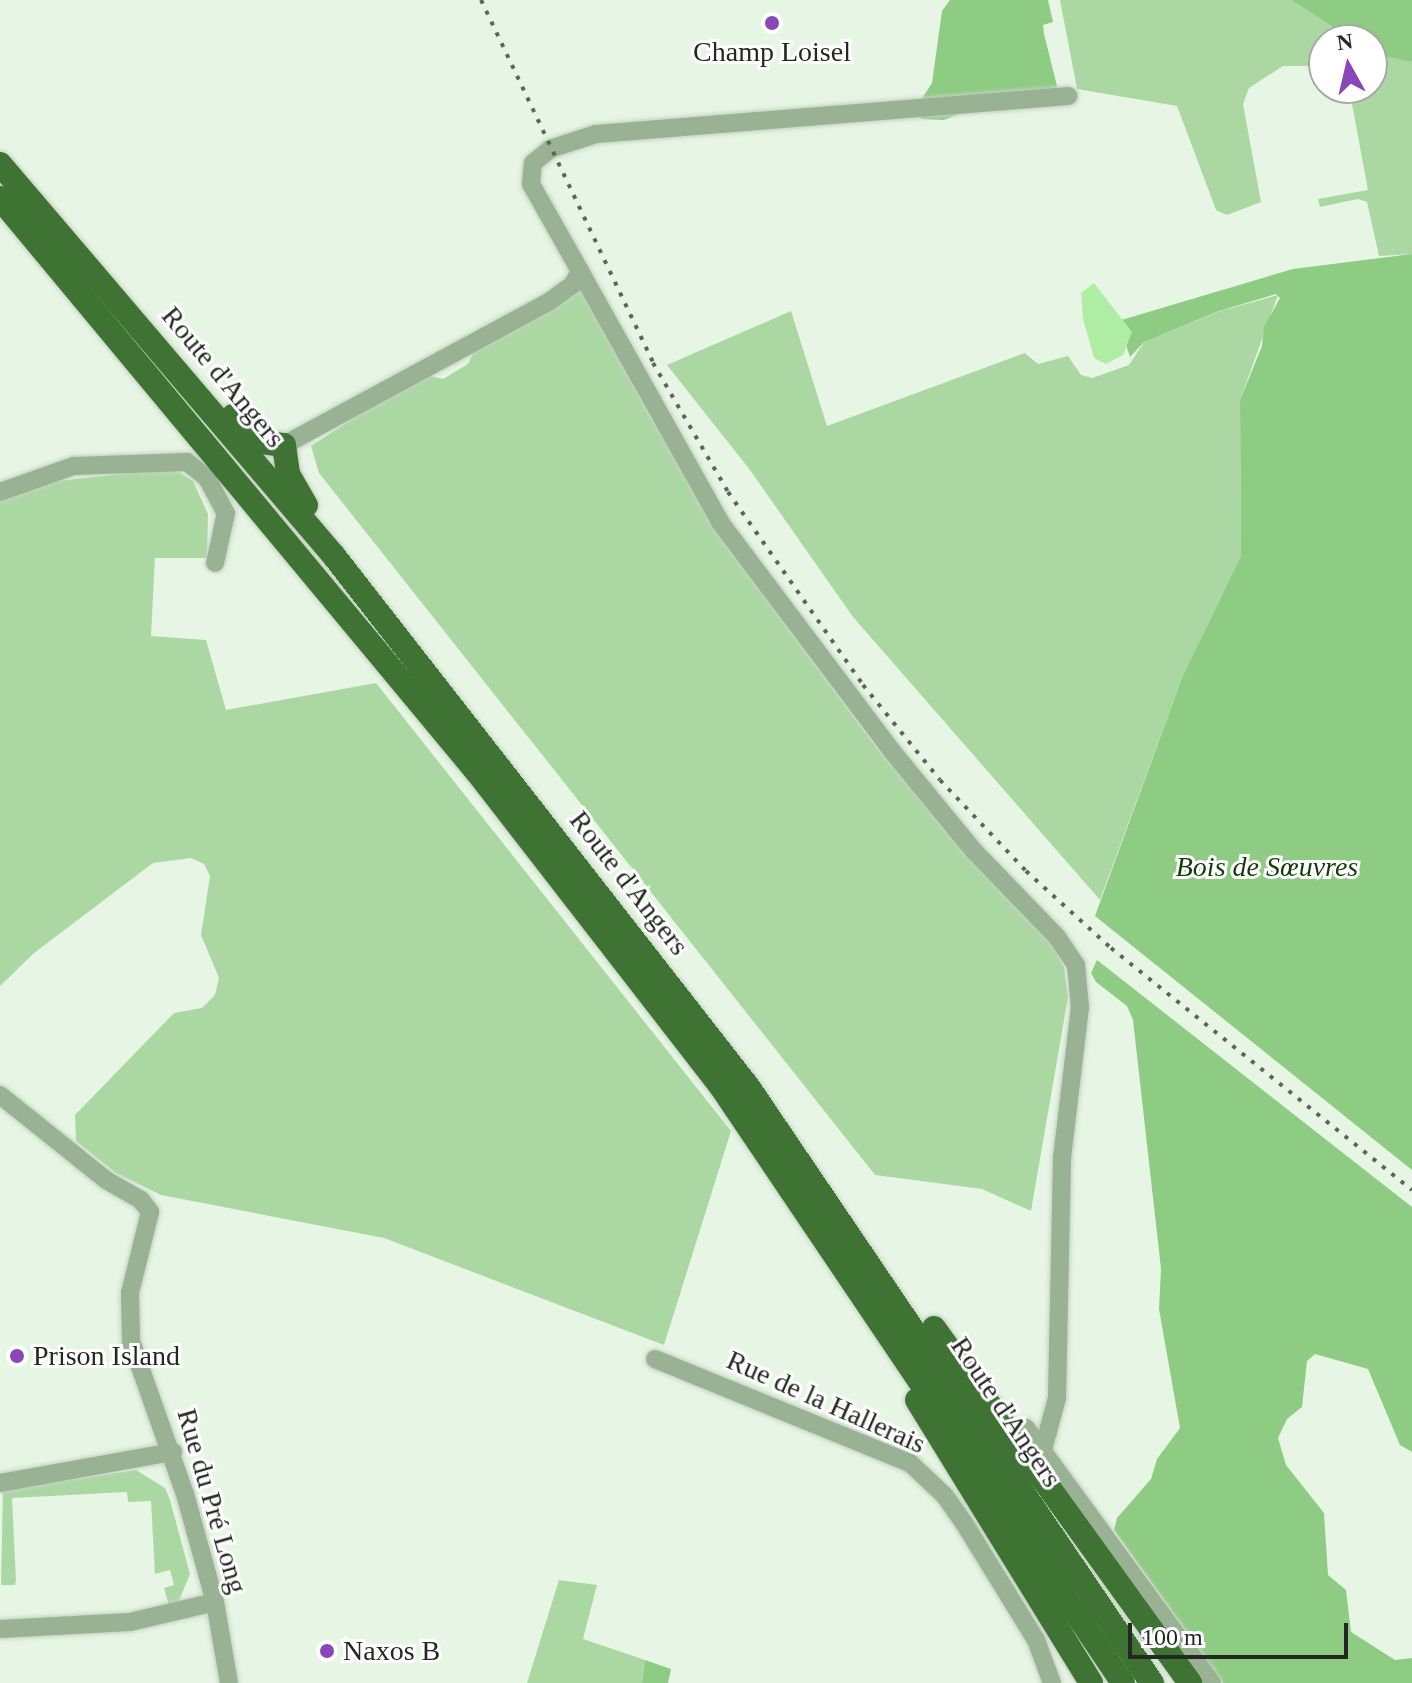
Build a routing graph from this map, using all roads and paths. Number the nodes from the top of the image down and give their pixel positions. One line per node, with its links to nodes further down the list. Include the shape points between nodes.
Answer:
1 (1068, 96): 4 (street, via 596,134 550,149 531,167 534,198)
2 (0, 164): 5 (highway, Route d'Angers)
3 (0, 198): 12 (highway, Route d'Angers, via 477,772 729,1097)
4 (580, 271): 6 (street, via 550,301); 15 (street, via 720,522 891,750 1076,965 1080,1007 1062,1159 1057,1398)
5 (143, 328): 6 (highway, via 165,337 247,432 262,442); 8 (highway, Route d'Angers)
6 (284, 445): 8 (highway, via 288,474)
7 (0, 492): 9 (street, via 56,470 173,459 197,467 226,513)
8 (334, 556): 11 (highway, Route d'Angers, via 610,907)
9 (215, 563)
10 (0, 1095): 16 (street, Rue du Pré Long, via 106,1180 141,1200 151,1217 130,1293 130,1332)
11 (820, 1186): 24 (highway, Route d'Angers); 25 (highway, via 843,1201)
12 (878, 1315): 22 (highway, via 888,1347 917,1400); 23 (highway, Route d'Angers)
13 (655, 1359): 21 (street, Rue de la Hallerais, via 910,1463 964,1523 1036,1640)
14 (1026, 1428): 15 (street)
15 (1043, 1450): 26 (street)
16 (173, 1452): 17 (street); 18 (street, Rue du Pré Long)
17 (0, 1483)
18 (215, 1602): 19 (street, via 130,1622); 20 (street, Rue du Pré Long)
19 (0, 1629)
20 (229, 1683)
21 (1052, 1683)
22 (1091, 1683)
23 (1123, 1683)
24 (1152, 1683)
25 (1190, 1683)
26 (1212, 1683)

